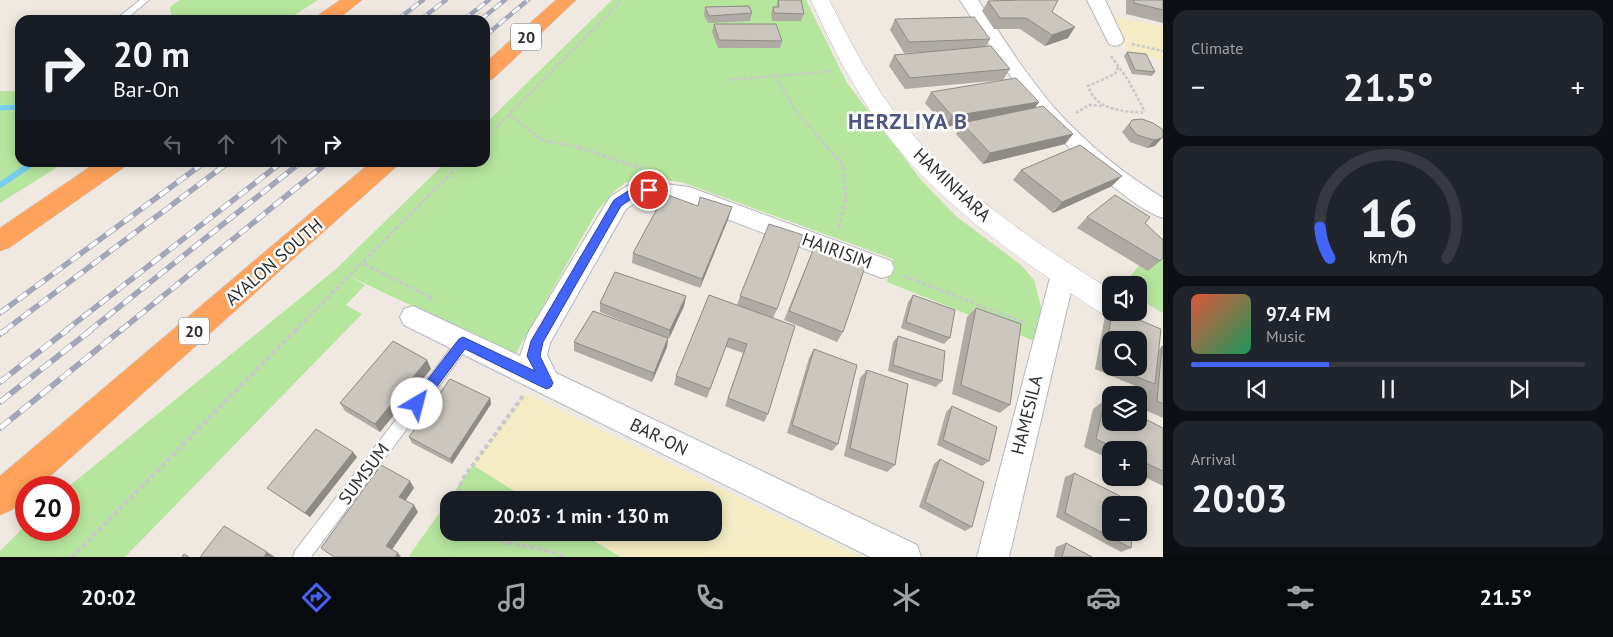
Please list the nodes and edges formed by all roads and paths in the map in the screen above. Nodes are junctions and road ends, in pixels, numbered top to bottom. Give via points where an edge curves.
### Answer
1 (145, 0) edge
2 (353, 0) edge
3 (567, 0) edge
4 (622, 0) edge
5 (820, 0) edge
6 (968, 0) edge
7 (1096, 0) edge
8 (126, 15) edge
9 (331, 15) edge
10 (1112, 47) junction
11 (1163, 51) edge
12 (1118, 67) junction
13 (490, 69) edge
14 (856, 69) junction
15 (776, 76) junction
16 (729, 80) dead end
17 (1103, 106) junction
18 (1076, 113) dead end
19 (509, 114) junction
20 (490, 133) edge
21 (108, 167) edge
22 (381, 167) edge
23 (457, 167) edge
24 (635, 192) junction
25 (1163, 209) edge
26 (0, 241) edge
27 (833, 250) junction
28 (364, 264) junction
29 (882, 268) joint
30 (1063, 274) junction
31 (1102, 299) edge
32 (413, 316) joint
33 (1048, 331) junction
34 (463, 342) junction
35 (541, 380) junction
36 (459, 491) edge
37 (0, 498) edge
38 (500, 541) edge
39 (72, 557) edge
40 (301, 557) edge
41 (566, 557) edge
42 (904, 557) edge
43 (993, 557) edge

1 - 8 lane
2 - 9 highway
3 - 13 highway, 20
4 - 19 path
5 - 14 street, HAMINHARA
6 - 25 street via 1038,101 1060,127 1094,159
7 - 10 street
10 - 11 path
10 - 12 path
12 - 17 path via 1115,74 1088,86
12 - 17 path via 1145,113
14 - 15 path
14 - 30 street, HAMINHARA via 908,145 934,172 979,214
15 - 16 path
15 - 27 path via 796,112 843,165 846,198
17 - 18 path via 1089,105
19 - 20 path
19 - 24 path via 542,140 572,145 641,168
21 - 26 highway
22 - 37 highway, AYALON SOUTH / 20
23 - 28 path
24 - 27 street, HAIRISIM via 680,193
24 - 35 street via 618,203 537,341 534,356
27 - 29 street, HAIRISIM
28 - 32 path via 433,298
28 - 39 path
29 - 33 path
30 - 31 street, HAMINHARA
30 - 33 street, HAMESILA
32 - 34 street, BAR-ON
33 - 43 street, HAMESILA
34 - 35 street, BAR-ON
34 - 40 lane, SUMSUM
35 - 36 path via 462,480
35 - 42 street, BAR-ON
38 - 41 path via 546,549

